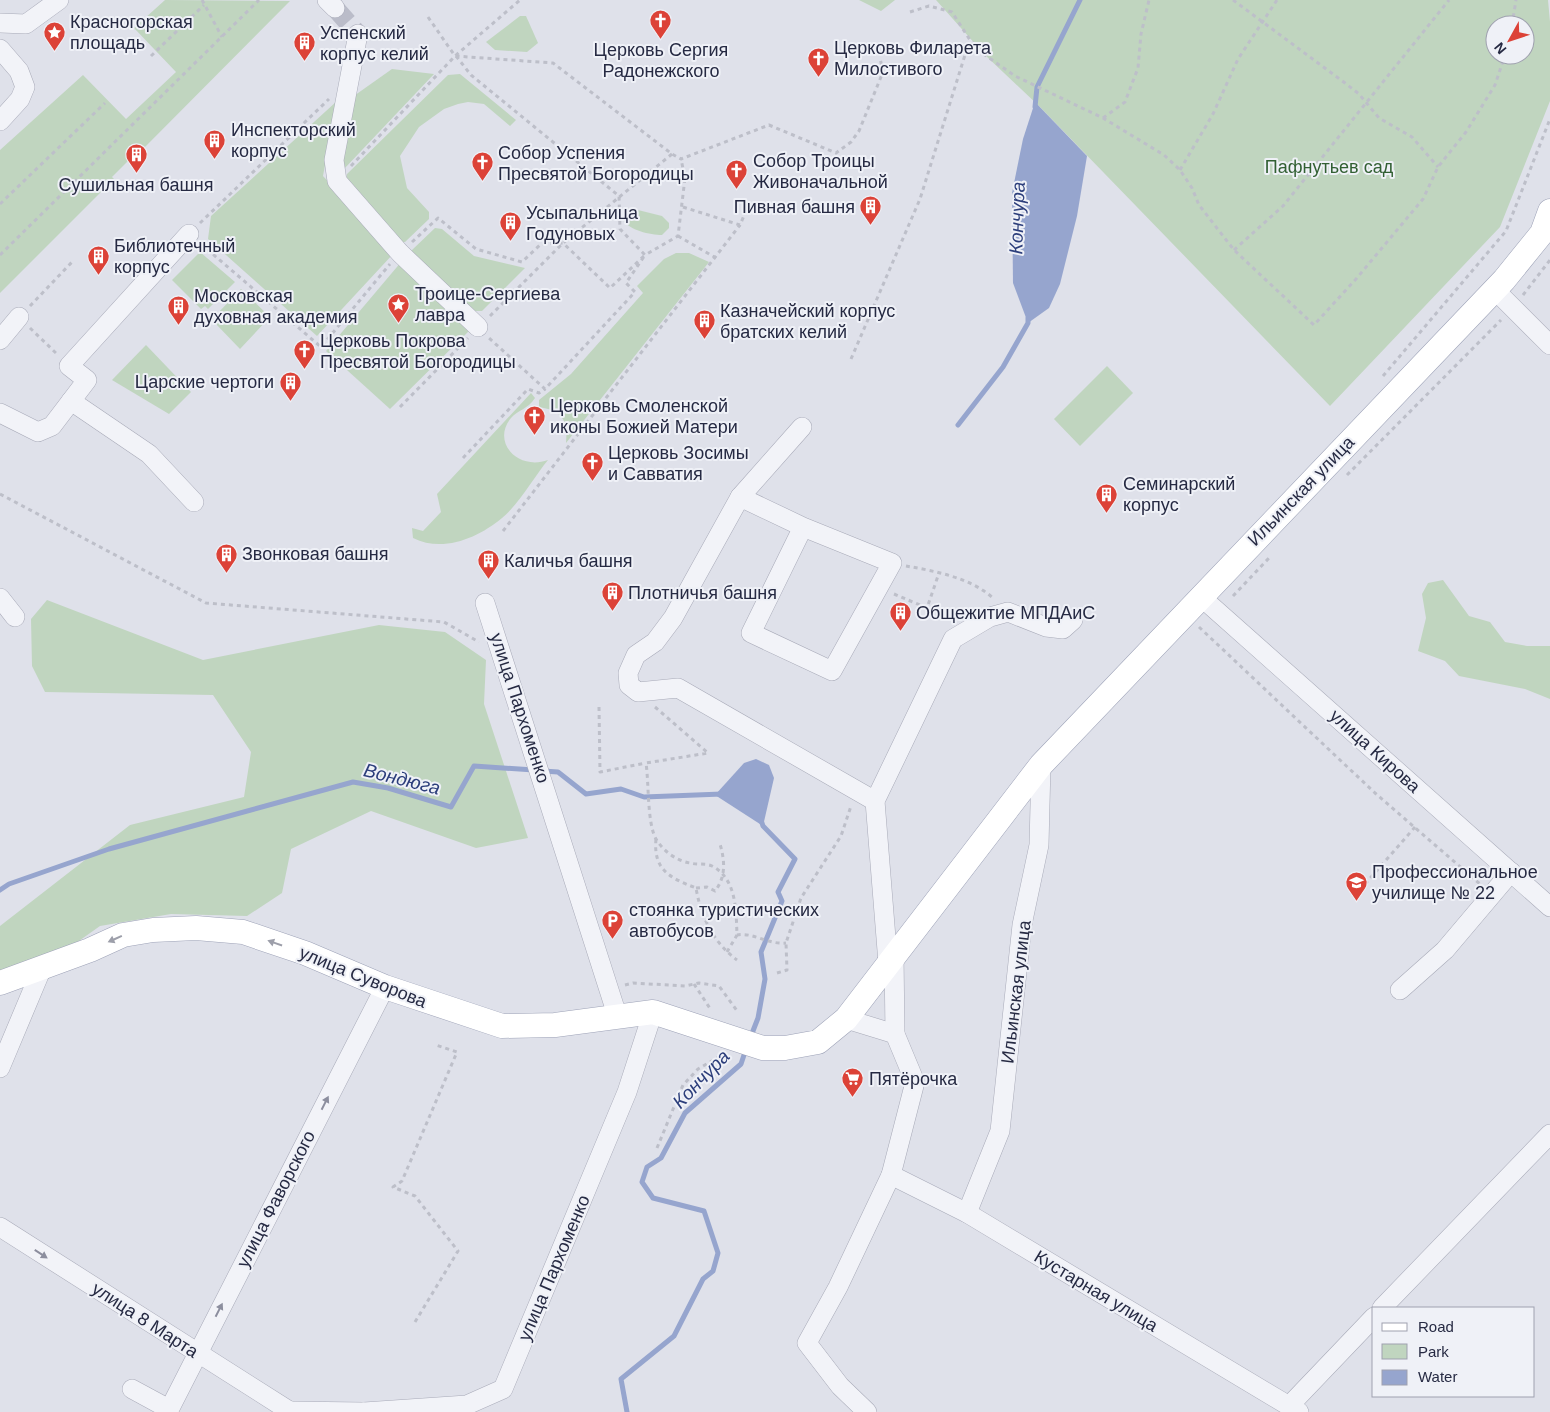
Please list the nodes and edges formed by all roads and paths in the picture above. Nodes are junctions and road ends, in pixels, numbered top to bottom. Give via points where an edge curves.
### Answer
1 (59, 0) edge
2 (202, 0) edge
3 (259, 0) edge
4 (520, 0) edge
5 (1150, 0) edge
6 (1233, 0) edge
7 (1277, 0) edge
8 (1448, 0) edge
9 (1516, 0) edge
10 (204, 5) junction
11 (910, 12) dead end
12 (1514, 15) edge
13 (428, 17) dead end
14 (1262, 22) junction
15 (0, 23) edge
16 (358, 34) dead end
17 (222, 37) junction
18 (0, 49) edge
19 (965, 55) dead end
20 (152, 56) dead end
21 (455, 56) junction
22 (880, 58) dead end
23 (1502, 65) edge
24 (105, 104) dead end
25 (1367, 104) junction
26 (1103, 118) junction
27 (1550, 119) edge
28 (0, 121) edge
29 (672, 154) junction
30 (681, 159) junction
31 (1438, 167) junction
32 (1180, 170) junction
33 (337, 182) junction
34 (619, 196) junction
35 (0, 204) edge
36 (683, 207) junction
37 (746, 211) dead end
38 (1550, 211) edge
39 (740, 225) junction
40 (189, 234) dead end
41 (678, 236) junction
42 (1546, 236) edge
43 (1234, 250) junction
44 (0, 255) edge
45 (716, 258) junction
46 (1550, 260) edge
47 (72, 262) dead end
48 (1495, 290) junction
49 (1513, 308) junction
50 (19, 317) junction
51 (478, 327) junction
52 (0, 340) edge
53 (1550, 346) edge
54 (851, 359) dead end
55 (69, 366) junction
56 (1376, 383) dead end
57 (545, 389) dead end
58 (71, 401) junction
59 (400, 407) dead end
60 (0, 414) edge
61 (802, 427) dead end
62 (463, 458) dead end
63 (1345, 478) dead end
64 (0, 494) edge
65 (740, 497) junction
66 (194, 502) dead end
67 (803, 527) junction
68 (503, 531) dead end
69 (1272, 554) dead end
70 (892, 563) junction
71 (939, 573) junction
72 (878, 588) junction
73 (1200, 596) junction
74 (1234, 596) dead end
75 (0, 598) edge
76 (485, 603) dead end
77 (1008, 612) junction
78 (14, 617) dead end
79 (1073, 620) dead end
80 (1194, 623) dead end
81 (503, 655) junction
82 (638, 692) junction
83 (598, 707) dead end
84 (646, 763) junction
85 (1042, 764) junction
86 (853, 788) junction
87 (875, 801) junction
88 (1415, 828) junction
89 (656, 839) junction
90 (720, 844) dead end
91 (1511, 872) junction
92 (723, 874) junction
93 (1365, 884) dead end
94 (696, 888) junction
95 (1492, 894) junction
96 (1550, 908) edge
97 (737, 935) junction
98 (786, 943) junction
99 (727, 952) junction
100 (891, 959) junction
101 (738, 960) dead end
102 (42, 968) junction
103 (776, 973) dead end
104 (0, 983) edge
105 (694, 984) junction
106 (385, 987) junction
107 (610, 990) junction
108 (1400, 990) dead end
109 (653, 1012) junction
110 (738, 1012) dead end
111 (720, 1014) dead end
112 (618, 1018) junction
113 (846, 1019) junction
114 (895, 1034) junction
115 (436, 1045) dead end
116 (726, 1045) junction
117 (0, 1068) edge
118 (1550, 1134) edge
119 (657, 1148) dead end
120 (891, 1175) junction
121 (967, 1213) junction
122 (0, 1227) edge
123 (1383, 1307) edge
124 (1372, 1319) edge
125 (416, 1322) dead end
126 (196, 1354) junction
127 (132, 1389) dead end
128 (1294, 1409) edge
129 (168, 1410) edge
130 (290, 1411) edge
131 (363, 1412) edge
132 (867, 1412) edge

1 - 15 street via 26,24
2 - 10 path
3 - 17 path
4 - 21 path
5 - 26 path via 1141,34 1138,68 1125,102
6 - 14 path
7 - 14 path
8 - 25 path
9 - 12 path
10 - 17 path
10 - 20 path
11 - 26 path via 930,6 952,12 970,40 985,55 1015,76
13 - 21 path
14 - 25 path via 1346,83
14 - 32 path via 1238,58 1213,114
16 - 33 street via 334,160
17 - 44 path
18 - 28 street via 20,71 26,87 20,99
19 - 54 path via 920,198
21 - 29 path via 553,63
21 - 33 path
21 - 34 path via 471,75
22 - 30 path via 883,72 858,131 836,153 769,125
23 - 31 path via 1495,85 1466,132
24 - 35 path
25 - 31 path via 1379,118 1412,137
25 - 43 path via 1283,206
26 - 32 path via 1164,155
27 - 56 path via 1506,231
29 - 30 path
29 - 34 path
30 - 36 path via 685,178
31 - 43 path via 1423,199 1314,325
32 - 43 path via 1192,188 1198,206
33 - 51 street via 400,253
34 - 41 path via 620,229 644,255
34 - 51 path via 563,243
36 - 39 path
36 - 41 path
37 - 39 path
38 - 42 main road, Ильинская улица
39 - 45 path
40 - 55 street
41 - 45 path
42 - 48 main road, Ильинская улица
45 - 68 path
46 - 49 path
47 - 50 path
48 - 49 street
48 - 73 main road, Ильинская улица
49 - 53 street
49 - 63 path
50 - 52 street
50 - 55 path
51 - 59 path
55 - 58 street via 87,380
57 - 62 path via 539,392 528,389
58 - 60 street via 52,426 38,432
58 - 66 street via 149,454
61 - 65 street
64 - 81 path via 206,603 444,622
65 - 67 street
65 - 82 street via 673,618 655,642 636,655 628,673 629,685
67 - 70 street
67 - 72 street via 751,633 832,671
69 - 74 path
70 - 71 path
70 - 72 street
71 - 72 path via 927,608
71 - 77 path via 987,593
73 - 85 main road, Ильинская улица
73 - 91 street, улица Кирова
75 - 78 street
76 - 81 street, улица Пархоменко
77 - 79 street via 1046,627 1062,629
77 - 87 street via 990,618 953,639
80 - 88 path
81 - 107 street, улица Пархоменко
82 - 84 path via 708,753
82 - 86 street via 678,688
83 - 84 path via 600,772
84 - 89 path
85 - 100 main road, Ильинская улица
85 - 121 street, Ильинская улица via 1039,845 1022,925 1000,1131
86 - 87 street
86 - 98 path via 851,808 840,836 801,898
87 - 100 street
88 - 93 path
88 - 95 path
89 - 92 path via 676,859 711,865
89 - 94 path via 655,852 662,869 677,881
90 - 92 path via 724,858
91 - 95 street
91 - 96 street, улица Кирова
92 - 94 path via 715,891 707,887
92 - 97 path via 736,906
94 - 99 path via 699,907 711,932
95 - 108 street via 1445,950
97 - 98 path via 747,933 772,942
97 - 99 path
98 - 103 path via 787,970
99 - 101 path
100 - 113 main road, Ильинская улица
100 - 114 street
102 - 104 main road, улица Суворова
106 -> 102 main road, улица Суворова via 305,953 252,935 205,928 123,935
102 - 117 street
105 - 107 path via 633,983
105 - 110 path via 719,986
105 - 111 path via 711,1011
106 - 112 main road, улица Суворова via 502,1026 555,1025
126 -> 106 street, улица Фаворского
107 - 112 street, улица Пархоменко
109 - 112 main road, улица Суворова
109 - 116 main road, улица Суворова
109 - 131 street, улица Пархоменко via 627,1092 503,1389 467,1405
113 - 114 street
113 - 116 main road, Ильинская улица via 818,1042 802,1047
114 - 120 street via 915,1082
115 - 125 path via 457,1052 402,1181 393,1187 414,1196 458,1251
116 - 119 path via 683,1085
118 - 123 street
120 - 121 street, Кустарная улица
120 - 132 street via 807,1344 840,1386
121 - 128 street, Кустарная улица
122 -> 126 street, улица 8 Марта
124 - 128 street
126 - 129 street, улица Фаворского
126 - 130 street, улица 8 Марта
127 - 129 street
130 - 131 street, улица Пархоменко

